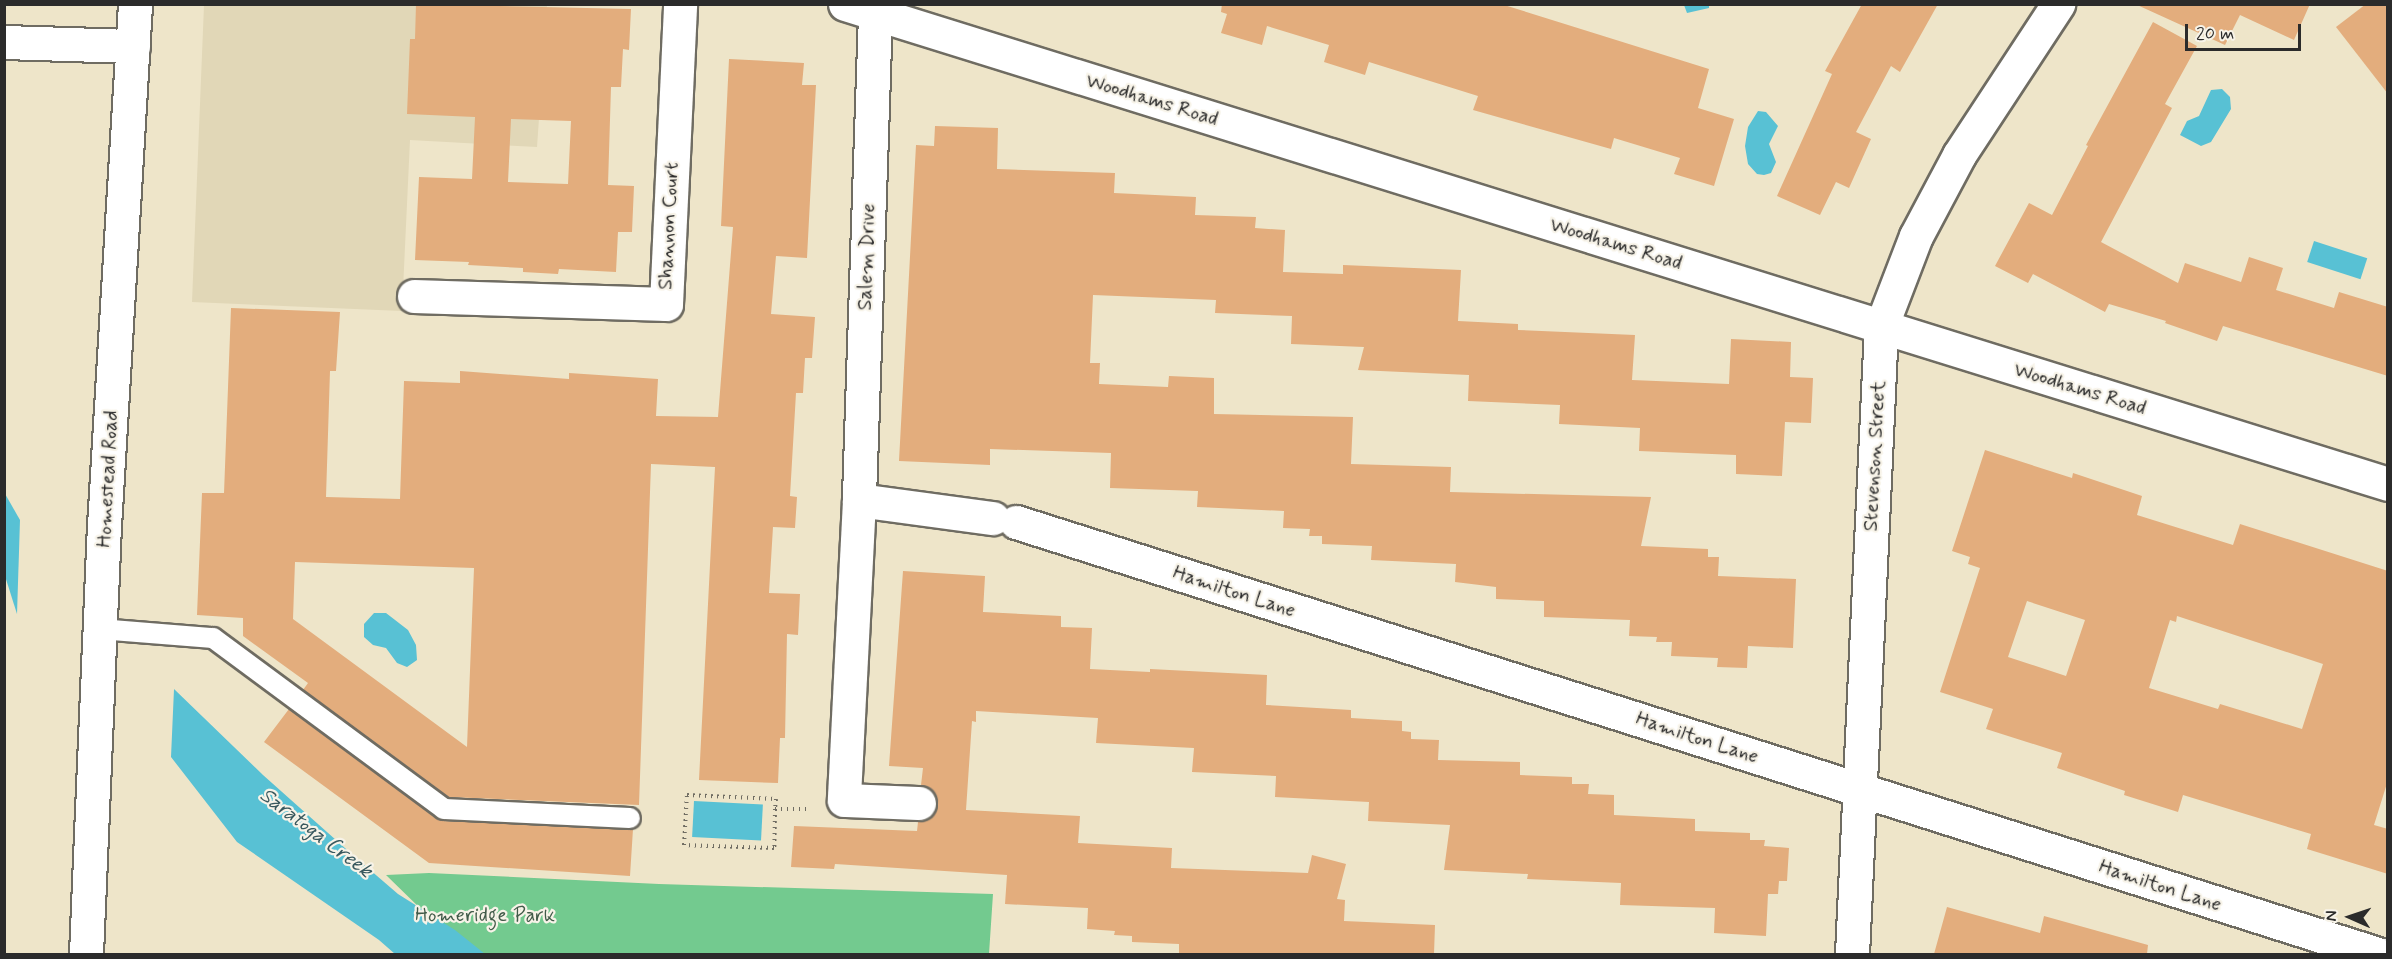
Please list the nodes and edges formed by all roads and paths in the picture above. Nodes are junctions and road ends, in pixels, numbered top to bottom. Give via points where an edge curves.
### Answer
1 (135, 4) edge
2 (680, 4) edge
3 (845, 4) edge
4 (2058, 4) edge
5 (875, 14) junction
6 (4, 42) edge
7 (133, 46) junction
8 (414, 296) dead end
9 (1881, 327) junction
10 (2388, 484) edge
11 (860, 500) junction
12 (100, 629) junction
13 (846, 773) junction
14 (1858, 791) junction
15 (919, 803) dead end
16 (775, 809) junction
17 (630, 818) dead end
18 (87, 954) edge
19 (1852, 954) edge
20 (2378, 954) edge

1 - 7 street, Homestead Road
2 - 8 street, Shannon Court via 666,304
3 - 5 street, Woodhams Road
4 - 9 street, Stevenson Street via 1959,155 1916,236
5 - 9 street, Woodhams Road
5 - 11 street, Salem Drive
6 - 7 street
7 - 12 street, Homestead Road
9 - 10 street, Woodhams Road
9 - 14 street, Stevenson Street
11 - 13 street, Salem Drive
11 - 14 street, Hamilton Lane via 1005,520
12 - 17 lane via 213,638 444,809
12 - 18 street, Homestead Road
13 - 15 street, Salem Drive via 844,800
13 - 16 path via 807,811
14 - 19 street, Stevenson Street
14 - 20 street, Hamilton Lane
16 - 16 path via 776,799 687,795 684,845 774,848

